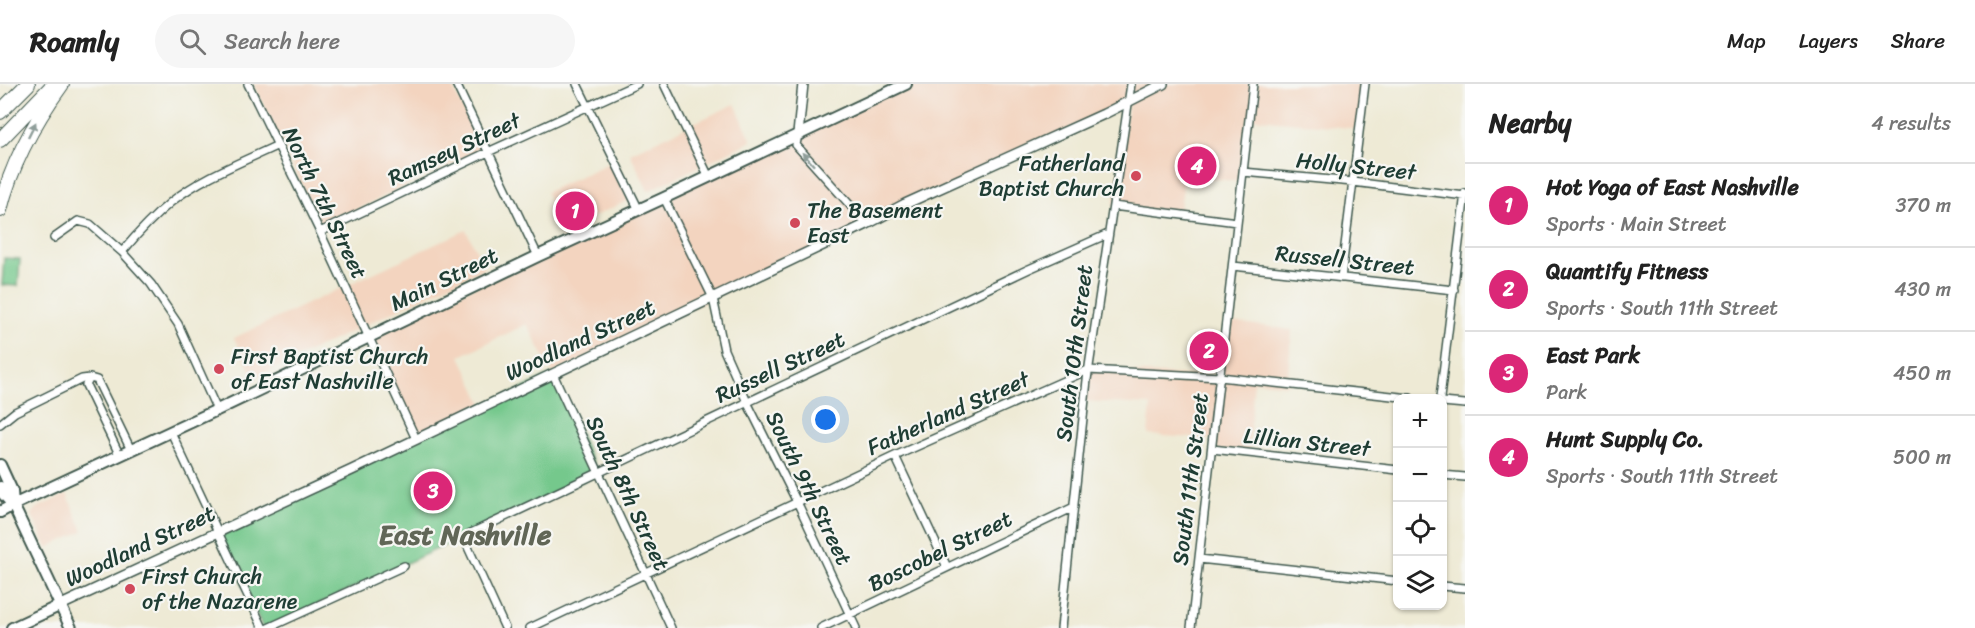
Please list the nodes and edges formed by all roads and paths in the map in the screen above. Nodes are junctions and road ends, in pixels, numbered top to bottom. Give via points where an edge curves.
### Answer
1 (28, 84) edge
2 (54, 84) edge
3 (62, 84) edge
4 (248, 84) edge
5 (456, 84) edge
6 (578, 84) edge
7 (637, 84) edge
8 (664, 84) edge
9 (803, 84) edge
10 (906, 84) edge
11 (1131, 84) edge
12 (1163, 84) edge
13 (1253, 84) edge
14 (1365, 84) edge
15 (1129, 100) junction
16 (588, 107) junction
17 (0, 112) edge
18 (798, 134) junction
19 (0, 140) edge
20 (278, 145) junction
21 (488, 152) junction
22 (1242, 172) junction
23 (709, 177) junction
24 (1353, 182) junction
25 (1465, 195) edge
26 (664, 198) junction
27 (1113, 206) junction
28 (0, 210) edge
29 (639, 210) junction
30 (1237, 222) junction
31 (867, 224) junction
32 (320, 232) junction
33 (1108, 234) junction
34 (54, 238) dead end
35 (122, 252) junction
36 (538, 256) junction
37 (1233, 266) junction
38 (1341, 278) junction
39 (1454, 290) junction
40 (713, 298) junction
41 (368, 337) junction
42 (1088, 370) junction
43 (553, 374) junction
44 (1220, 377) junction
45 (90, 378) junction
46 (1442, 394) edge
47 (1393, 397) edge
48 (108, 401) junction
49 (1447, 401) edge
50 (747, 402) junction
51 (1465, 404) edge
52 (96, 407) junction
53 (217, 411) junction
54 (0, 423) edge
55 (171, 432) junction
56 (416, 439) junction
57 (1212, 449) junction
58 (131, 450) junction
59 (120, 456) junction
60 (895, 456) junction
61 (0, 465) edge
62 (1393, 469) edge
63 (598, 474) junction
64 (1447, 475) edge
65 (1465, 477) edge
66 (0, 487) edge
67 (796, 502) junction
68 (13, 505) junction
69 (1074, 507) junction
70 (0, 512) edge
71 (218, 531) junction
72 (1199, 559) junction
73 (404, 566) dead end
74 (947, 567) junction
75 (646, 574) junction
76 (1393, 580) edge
77 (1447, 586) edge
78 (1465, 588) edge
79 (61, 605) junction
80 (850, 615) junction
81 (12, 628) edge
82 (71, 628) edge
83 (265, 628) edge
84 (505, 628) edge
85 (530, 628) edge
86 (670, 628) edge
87 (822, 628) edge
88 (856, 628) edge
89 (1061, 628) edge
90 (1191, 628) edge

1 - 17 highway
2 - 19 highway
28 -> 3 highway via 35,124
4 - 20 street, North 7th Street
5 - 21 street
6 - 16 street
7 - 16 street, Ramsey Street
8 - 23 street
9 - 18 street
10 - 18 main road, Main Street
11 - 15 street, South 10th Street
12 - 15 street, Woodland Street
13 - 22 street, South 11th Street
14 - 24 street
15 - 27 street, South 10th Street
15 - 31 street, Woodland Street
16 - 21 street, Ramsey Street
16 - 29 street
18 - 23 main road, Main Street
31 -> 18 street via 796,145
20 - 32 street, North 7th Street
20 - 35 street via 171,201
21 - 32 street, Ramsey Street
21 - 36 street
22 - 24 street, Holly Street
22 - 30 street, South 11th Street
23 - 26 main road, Main Street
24 - 25 street, Holly Street
24 - 38 street
25 - 39 street
26 - 29 main road, Main Street
26 - 40 street, South 9th Street
27 - 30 street
27 - 33 street, South 10th Street
29 - 36 main road, Main Street
30 - 37 street, South 11th Street
31 - 40 street, Woodland Street
32 - 41 street, North 7th Street
33 - 42 street, South 10th Street
33 - 50 street, Russell Street
34 - 35 street via 78,221 90,224
35 - 53 street via 151,284 178,324
36 - 41 main road, Main Street
37 - 38 street, Russell Street
37 - 44 street, South 11th Street
38 - 39 street, Russell Street
39 - 46 street
40 - 43 street, Woodland Street
40 - 50 street, South 9th Street via 724,350
41 - 53 main road, Main Street
41 - 56 street, North 7th Street
42 - 44 street, Fatherland Street
42 - 60 street, Fatherland Street
42 - 69 street, South 10th Street
43 - 56 street, Woodland Street
43 - 63 street, South 8th Street
44 - 47 street, Fatherland Street
44 - 57 street, South 11th Street
45 - 48 street via 98,380
45 - 52 street via 86,385
45 - 54 street via 15,412
48 - 52 street
48 - 58 street
49 - 51 street
50 - 63 street, Russell Street
50 - 67 street, South 9th Street
52 - 59 street
53 - 55 main road, Main Street
55 - 58 main road, Main Street
55 - 71 street
56 - 71 street, Woodland Street
57 - 62 street, Lillian Street
57 - 72 street, South 11th Street
58 - 59 main road, Main Street
59 - 68 main road, Main Street
60 - 67 street, Fatherland Street
60 - 74 street
61 - 68 main road via 12,491
63 - 75 street, South 8th Street
63 - 84 street, Russell Street via 469,534 467,545
64 - 65 street
66 - 68 main road
67 - 75 street, Fatherland Street
67 - 80 street, South 9th Street
68 - 70 main road, Main Street
68 - 79 main road
69 - 74 street, Boscobel Street
69 - 89 street, South 10th Street
71 - 79 street, Woodland Street
71 - 83 street
72 - 76 street
72 - 90 street, South 11th Street
73 - 83 street
74 - 80 street, Boscobel Street
75 - 85 street, Fatherland Street
75 - 86 street, South 8th Street
77 - 78 street
79 - 81 main road, Woodland Street
79 - 82 main road
80 - 87 street, Boscobel Street
80 - 88 street, South 9th Street

